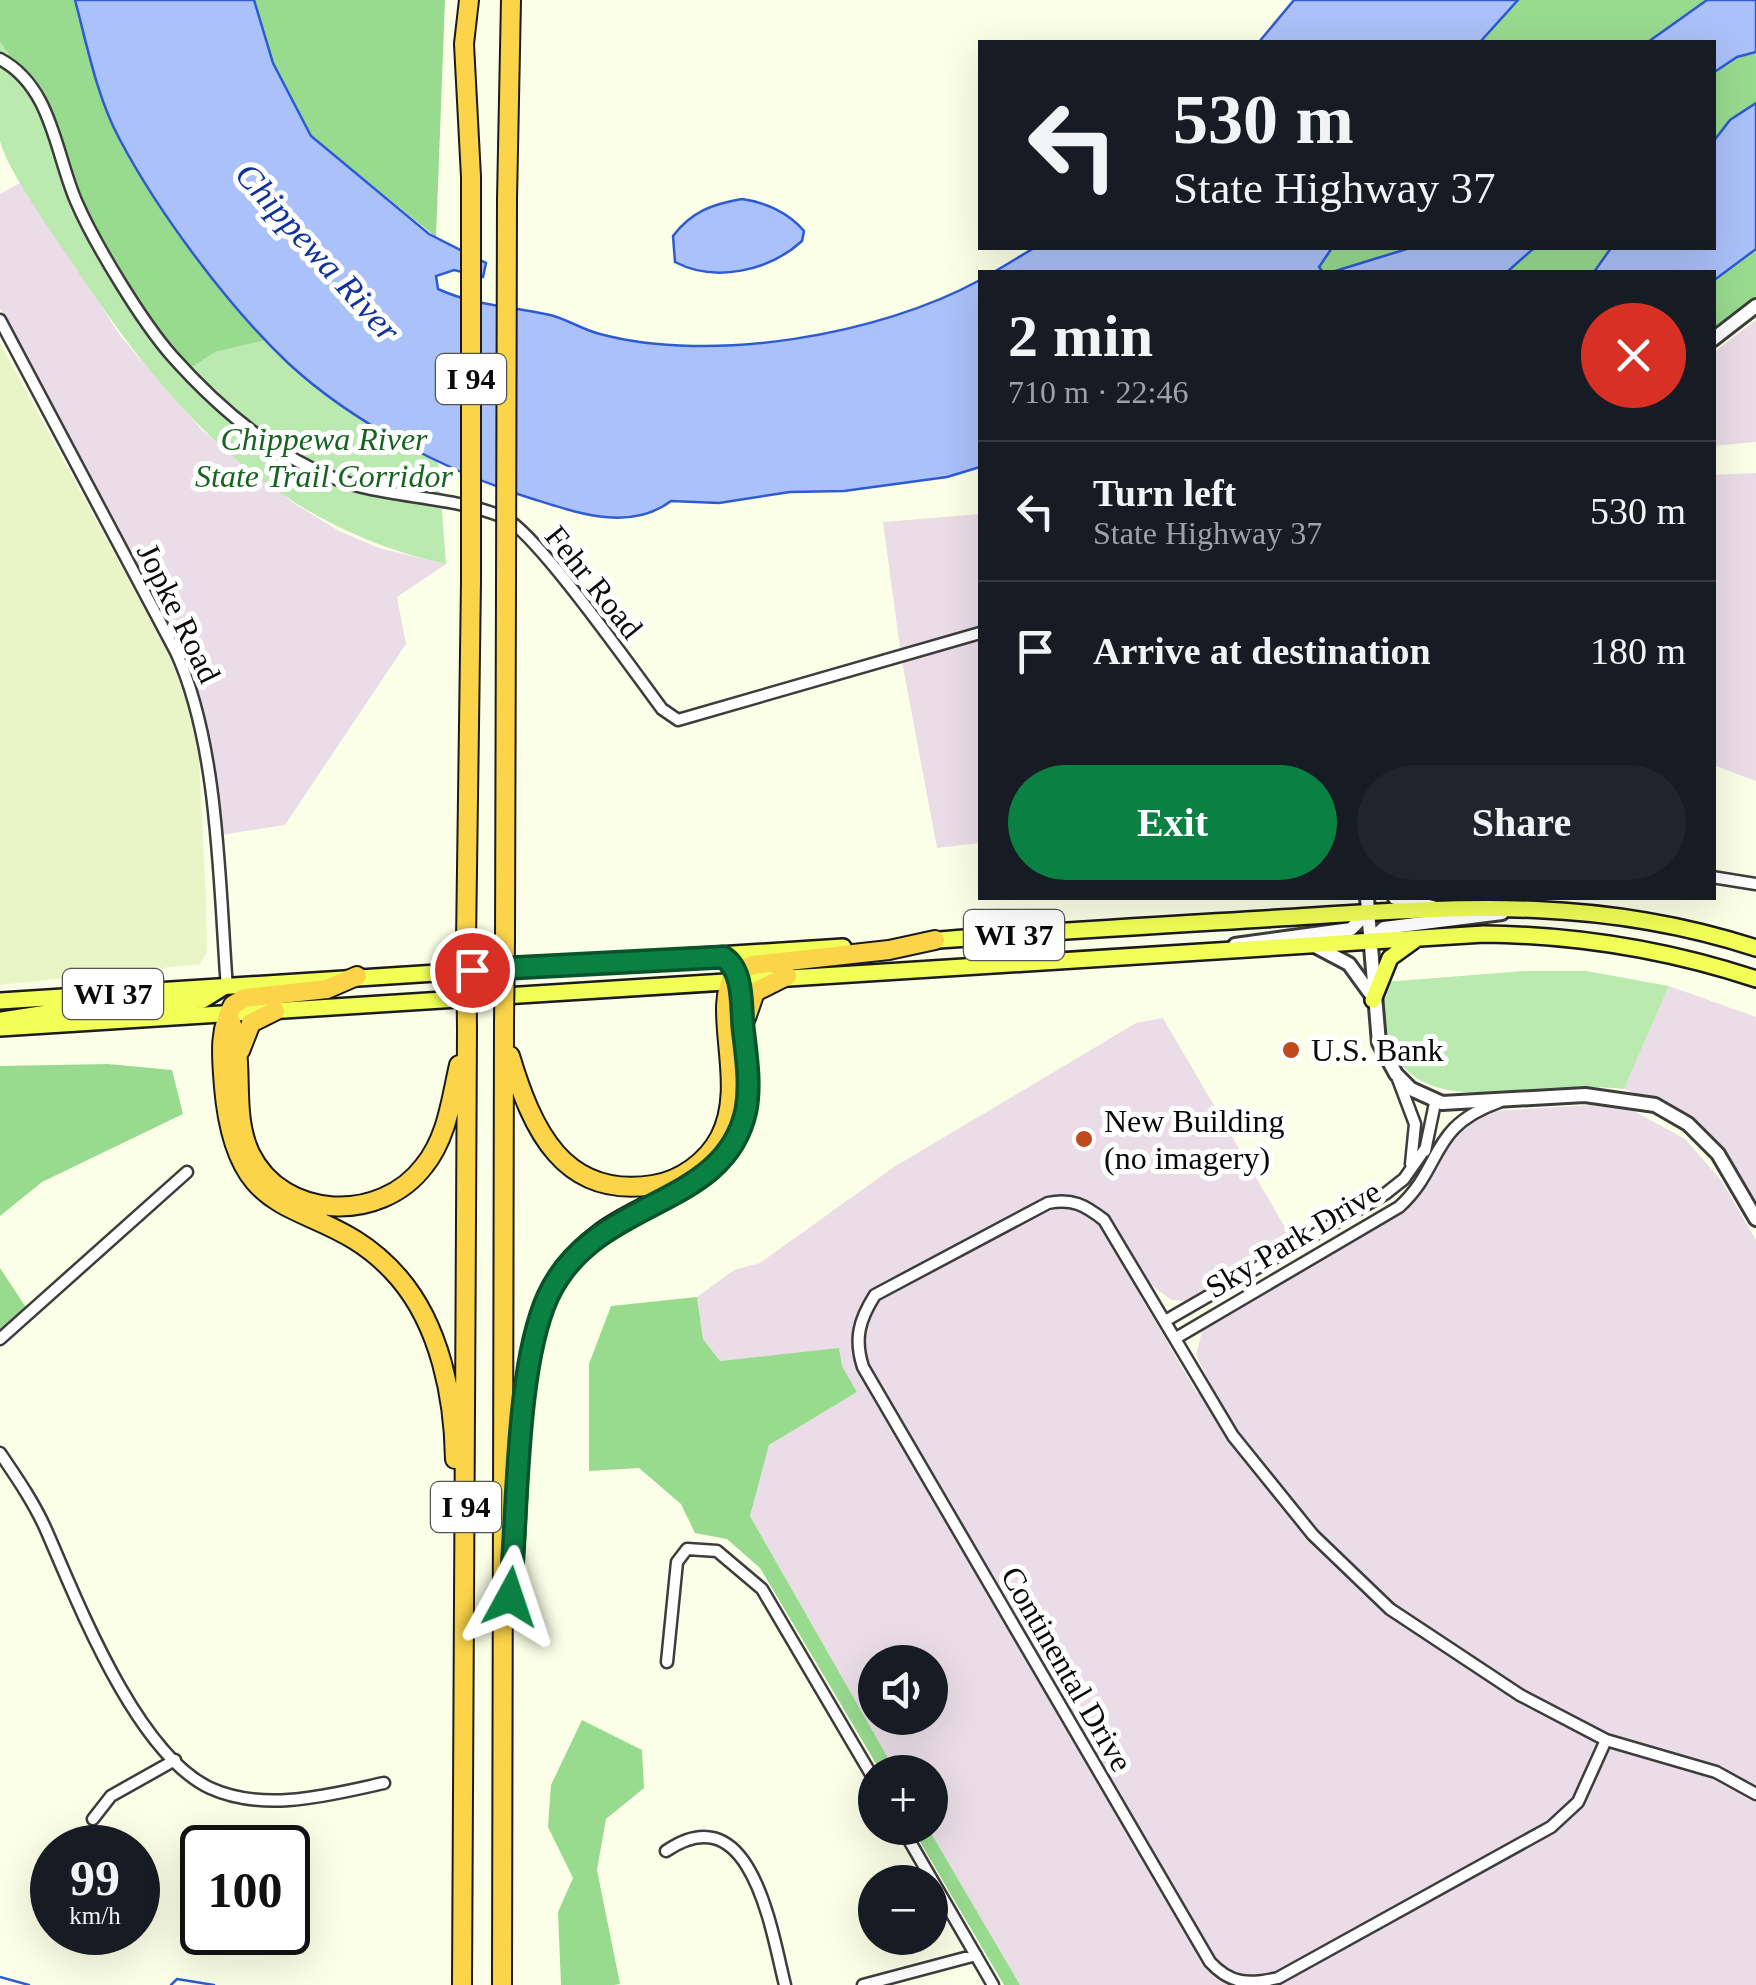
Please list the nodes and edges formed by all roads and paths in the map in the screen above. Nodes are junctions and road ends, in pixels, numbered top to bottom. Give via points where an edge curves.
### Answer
1 (469, 0) edge
2 (511, 0) edge
3 (0, 59) edge
4 (1756, 306) edge
5 (0, 320) edge
6 (1716, 337) edge
7 (978, 634) edge
8 (1716, 878) edge
9 (1756, 884) edge
10 (1337, 900) edge
11 (1403, 900) edge
12 (1368, 905) edge
13 (1519, 907) junction
14 (1435, 908) junction
15 (1312, 916) junction
16 (1422, 937) junction
17 (935, 940) junction
18 (1372, 940) junction
19 (1313, 945) junction
20 (1756, 948) edge
21 (1201, 952) junction
22 (715, 956) junction
23 (357, 976) junction
24 (787, 976) junction
25 (734, 977) junction
26 (1756, 979) edge
27 (227, 985) junction
28 (1373, 1000) junction
29 (0, 1001) edge
30 (275, 1011) junction
31 (228, 1014) junction
32 (0, 1020) edge
33 (0, 1028) edge
34 (504, 1030) junction
35 (466, 1032) junction
36 (746, 1054) junction
37 (1396, 1074) junction
38 (238, 1087) junction
39 (1504, 1100) junction
40 (1435, 1103) junction
41 (1425, 1149) junction
42 (1410, 1171) junction
43 (187, 1172) dead end
44 (1424, 1172) junction
45 (1756, 1219) edge
46 (1166, 1321) junction
47 (0, 1338) edge
48 (1176, 1338) junction
49 (0, 1452) edge
50 (504, 1629) junction
51 (465, 1653) junction
52 (667, 1662) dead end
53 (1606, 1740) junction
54 (860, 1755) edge
55 (175, 1760) junction
56 (384, 1783) dead end
57 (1756, 1794) edge
58 (93, 1818) dead end
59 (912, 1845) edge
60 (666, 1851) dead end
61 (976, 1955) junction
62 (462, 1985) edge
63 (502, 1985) edge
64 (785, 1985) edge
65 (863, 1985) edge
66 (993, 1985) edge

1 - 35 highway, I 94, bridge
2 - 34 highway, I 94, bridge
3 - 7 street, Fehr Road via 14,66 46,107 77,204 122,280 169,352 226,412 295,458 359,486 506,517 544,554 678,720
4 - 6 street
5 - 27 street, Jopke Road via 195,699 207,759
8 - 9 street
10 - 15 main road
11 - 14 street
12 - 14 main road, WI 37
12 - 15 main road, WI 37
12 - 18 street
12 - 21 street via 1351,929
13 - 14 main road, WI 37
13 - 18 street via 1384,928
13 - 20 main road, WI 37 via 1643,920
15 - 17 main road, WI 37
16 - 18 main road, WI 37
16 - 26 main road, WI 37 via 1584,940 1688,958
16 - 28 main road via 1390,958
17 - 22 main road, WI 37
17 - 25 highway via 753,965
18 - 19 main road, WI 37
18 - 28 street
19 - 21 main road, WI 37
19 - 28 street via 1349,964
21 - 24 main road, WI 37
22 - 23 main road, WI 37
22 - 25 highway via 728,959
23 - 27 main road, WI 37
23 - 31 highway via 327,989 242,998
24 - 25 main road, WI 37
24 - 36 highway via 750,1001
25 - 30 main road, WI 37
25 - 34 highway via 730,1112 718,1142 699,1164 662,1184 614,1186 568,1166 532,1117
25 - 36 highway
27 - 29 main road, WI 37
27 - 31 street, Jopke Road
27 - 32 main road via 198,1001
28 - 37 street via 1378,1042
30 - 31 main road, WI 37
30 - 38 highway via 243,1035
31 - 33 main road, WI 37
31 - 38 highway
31 - 51 highway via 222,1044 226,1110 242,1170 266,1194 376,1257 399,1278 429,1328 452,1413 458,1635
34 - 50 highway, I 94
35 - 38 highway via 446,1121 429,1160 401,1189 366,1206 317,1204 276,1184 246,1144
35 - 51 highway, I 94
36 - 50 highway via 745,1113 718,1162 692,1185 594,1236 565,1266 546,1300 529,1371
37 - 40 street
37 - 42 street, Sky Park Drive via 1415,1124
39 - 40 street
39 - 44 street, Sky Park Drive via 1454,1127
39 - 45 street via 1586,1095 1655,1105 1688,1124 1718,1154
40 - 41 street, Sky Park Drive
41 - 42 street, Sky Park Drive
41 - 44 street, Sky Park Drive
42 - 46 street, Sky Park Drive via 1385,1194
43 - 47 street
44 - 48 street, Sky Park Drive via 1389,1213
46 - 48 street
46 - 53 street, Continental Drive via 1104,1220 1066,1199 875,1295 858,1330 857,1349 1124,1817 1222,1975 1256,1984 1278,1978 1550,1827 1578,1802
48 - 53 street via 1233,1436 1313,1535 1370,1590 1445,1648
49 - 55 street via 46,1530 93,1638
50 - 63 highway, I 94
51 - 62 highway, I 94
52 - 54 street via 677,1562 686,1550 717,1551 762,1589
53 - 57 street via 1730,1777
55 - 56 street via 211,1788 238,1796 292,1800
55 - 58 street via 111,1796
59 - 61 street
60 - 64 street via 708,1839 742,1857 761,1886
61 - 65 street
61 - 66 street

